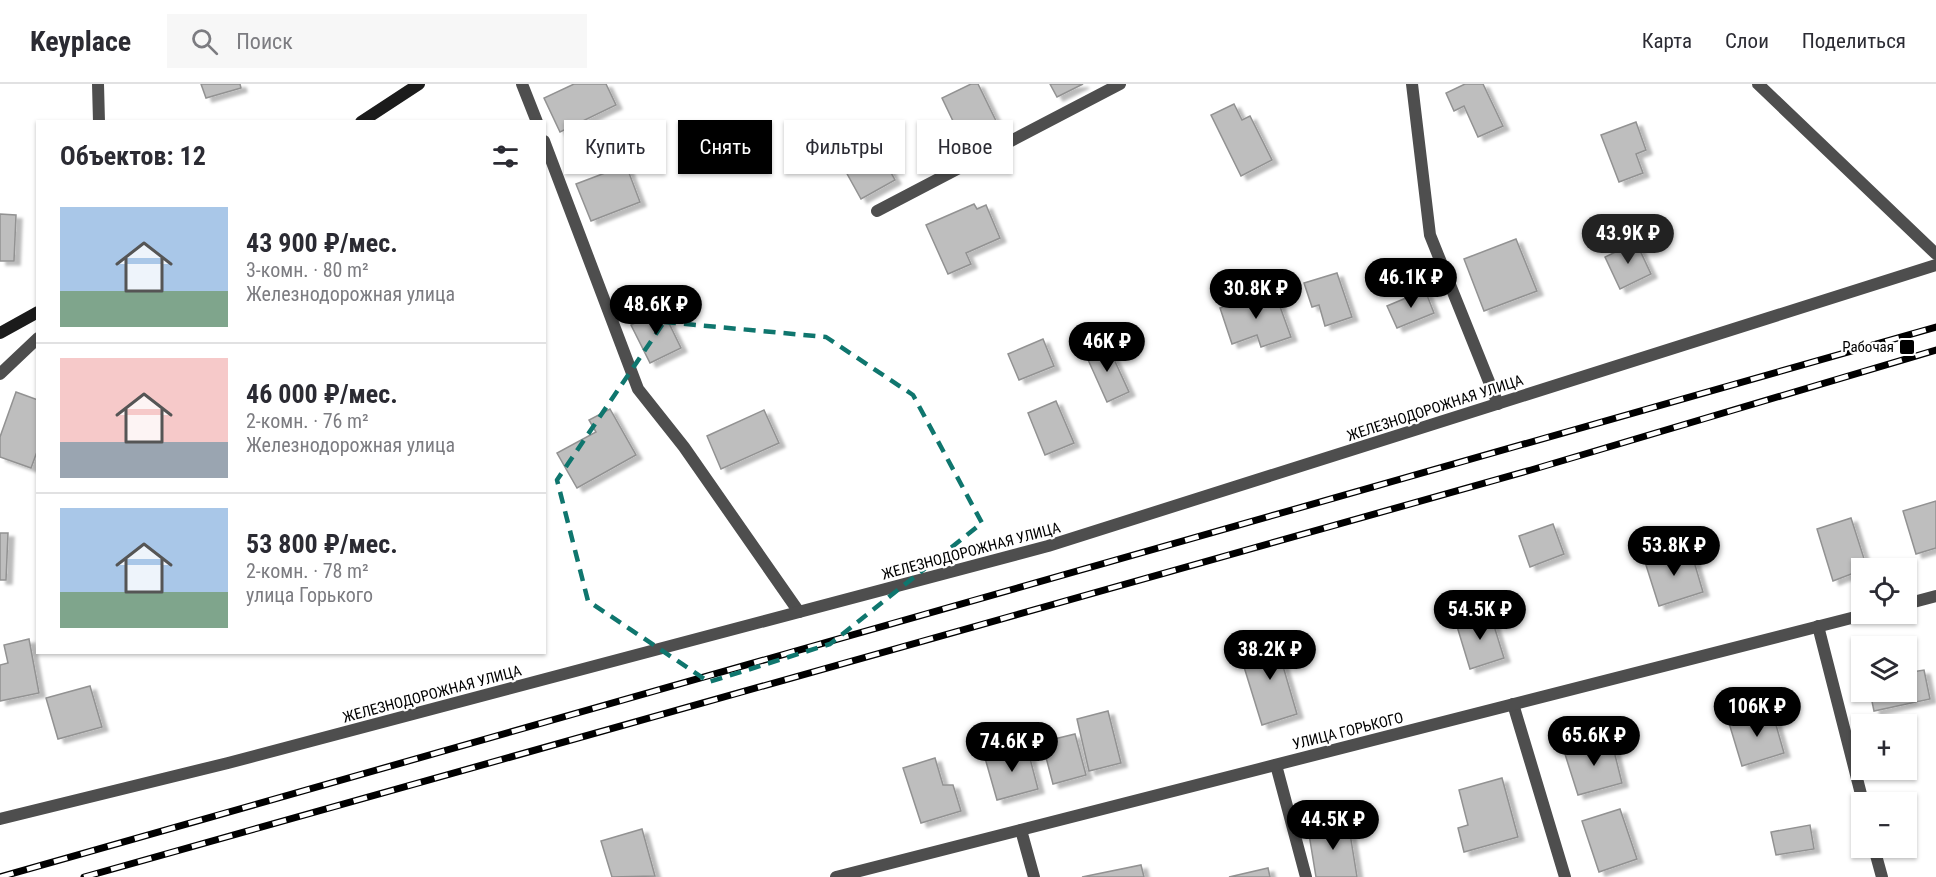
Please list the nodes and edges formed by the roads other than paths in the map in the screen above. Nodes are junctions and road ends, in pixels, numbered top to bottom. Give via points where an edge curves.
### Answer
1 (98, 84) edge
2 (419, 84) edge
3 (522, 84) edge
4 (1120, 84) edge
5 (1412, 84) edge
6 (1758, 84) edge
7 (99, 120) edge
8 (364, 120) edge
9 (536, 120) edge
10 (546, 146) edge
11 (877, 211) dead end
12 (1936, 254) edge
13 (1936, 265) edge
14 (36, 313) edge
15 (0, 333) edge
16 (36, 340) edge
17 (0, 374) edge
18 (1498, 404) junction
19 (1936, 596) edge
20 (1917, 601) edge
21 (799, 612) junction
22 (1851, 618) edge
23 (1818, 626) junction
24 (1513, 704) junction
25 (1276, 765) junction
26 (1860, 792) edge
27 (0, 819) edge
28 (1022, 830) junction
29 (1877, 858) edge
30 (836, 877) edge
31 (1034, 877) edge
32 (1306, 877) edge
33 (1565, 877) edge
34 (1882, 877) edge

1 - 7 street
2 - 8 main road
3 - 9 street
4 - 11 street
5 - 18 street via 1430,235
6 - 12 street
10 - 21 street via 638,389 684,447
13 - 18 street, ЖЕЛЕЗНОДОРОЖНАЯ УЛИЦА
14 - 15 main road
16 - 17 street
18 - 21 street, ЖЕЛЕЗНОДОРОЖНАЯ УЛИЦА via 1048,546
19 - 20 street
21 - 27 street, ЖЕЛЕЗНОДОРОЖНАЯ УЛИЦА via 228,764
22 - 23 street, УЛИЦА ГОРЬКОГО
23 - 24 street, УЛИЦА ГОРЬКОГО
23 - 26 street
24 - 25 street, УЛИЦА ГОРЬКОГО
24 - 33 street
25 - 28 street, УЛИЦА ГОРЬКОГО
25 - 32 street
28 - 30 street, УЛИЦА ГОРЬКОГО
28 - 31 street
29 - 34 street

